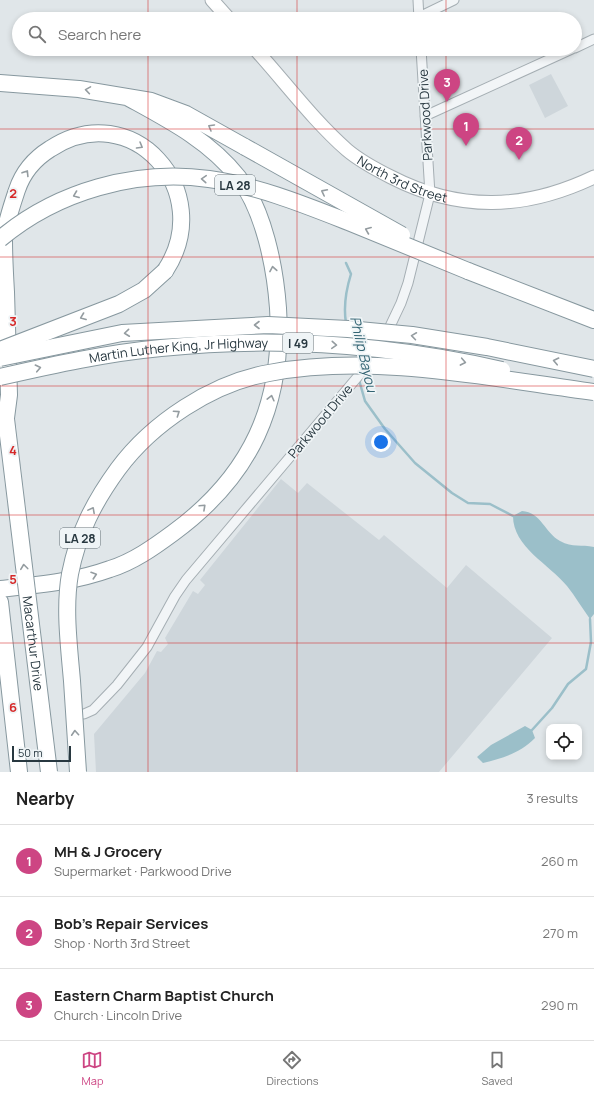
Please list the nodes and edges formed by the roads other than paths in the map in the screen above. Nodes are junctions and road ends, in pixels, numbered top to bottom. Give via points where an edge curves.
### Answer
1 (212, 0) edge
2 (418, 0) edge
3 (454, 0) edge
4 (223, 12) edge
5 (419, 12) edge
6 (431, 12) edge
7 (594, 39) edge
8 (582, 45) edge
9 (261, 56) edge
10 (421, 56) edge
11 (557, 56) edge
12 (0, 83) edge
13 (127, 97) junction
14 (425, 116) junction
15 (594, 176) edge
16 (430, 194) junction
17 (0, 239) edge
18 (468, 271) junction
19 (594, 320) edge
20 (0, 350) edge
21 (0, 358) edge
22 (594, 370) edge
23 (0, 372) edge
24 (0, 377) edge
25 (594, 392) edge
26 (6, 419) junction
27 (0, 589) edge
28 (0, 602) edge
29 (84, 714) dead end
30 (20, 772) edge
31 (49, 772) edge
32 (78, 772) edge

1 - 4 main road
2 - 5 street
3 - 6 street
7 - 8 street
9 - 16 main road, North 3rd Street via 333,137 348,150 382,173
10 - 14 street, Parkwood Drive
11 - 14 street
13 -> 12 highway via 79,89
18 -> 13 highway, bridge via 186,114 151,101
27 -> 13 highway via 88,577 113,569 157,544 204,507 223,487 252,445 267,413 277,364 279,330 269,252 253,205 239,178 206,146 167,118
14 - 16 street, Parkwood Drive
15 - 16 main road, North 3rd Street via 544,197 511,202 479,203
16 - 29 street, Parkwood Drive via 408,283 394,320 380,345 360,374 186,580 147,647 117,685 93,710
18 -> 17 highway, LA 28, bridge via 298,202 209,179 153,177 99,186 31,215
18 - 19 highway
26 -> 20 highway, bridge via 9,395 4,239 17,189 23,177 35,159 66,140 89,134 120,137 148,151 171,177 182,210 177,250 164,271 144,290 124,301
22 -> 21 highway, Martin Luther King, Jr Highway / I 49, bridge via 487,347 412,335 268,325 122,333
23 - 26 highway, Macarthur Drive
24 -> 25 highway, Martin Luther King, Jr Highway / I 49, bridge via 57,364 161,348 300,343 374,348 439,358
32 -> 25 highway, LA 28, bridge via 68,640 70,576 75,552 83,526 110,480 140,443 168,419 204,397 244,379 267,373 313,368 371,366 420,369
31 -> 26 highway, Macarthur Drive, bridge
28 - 30 highway

